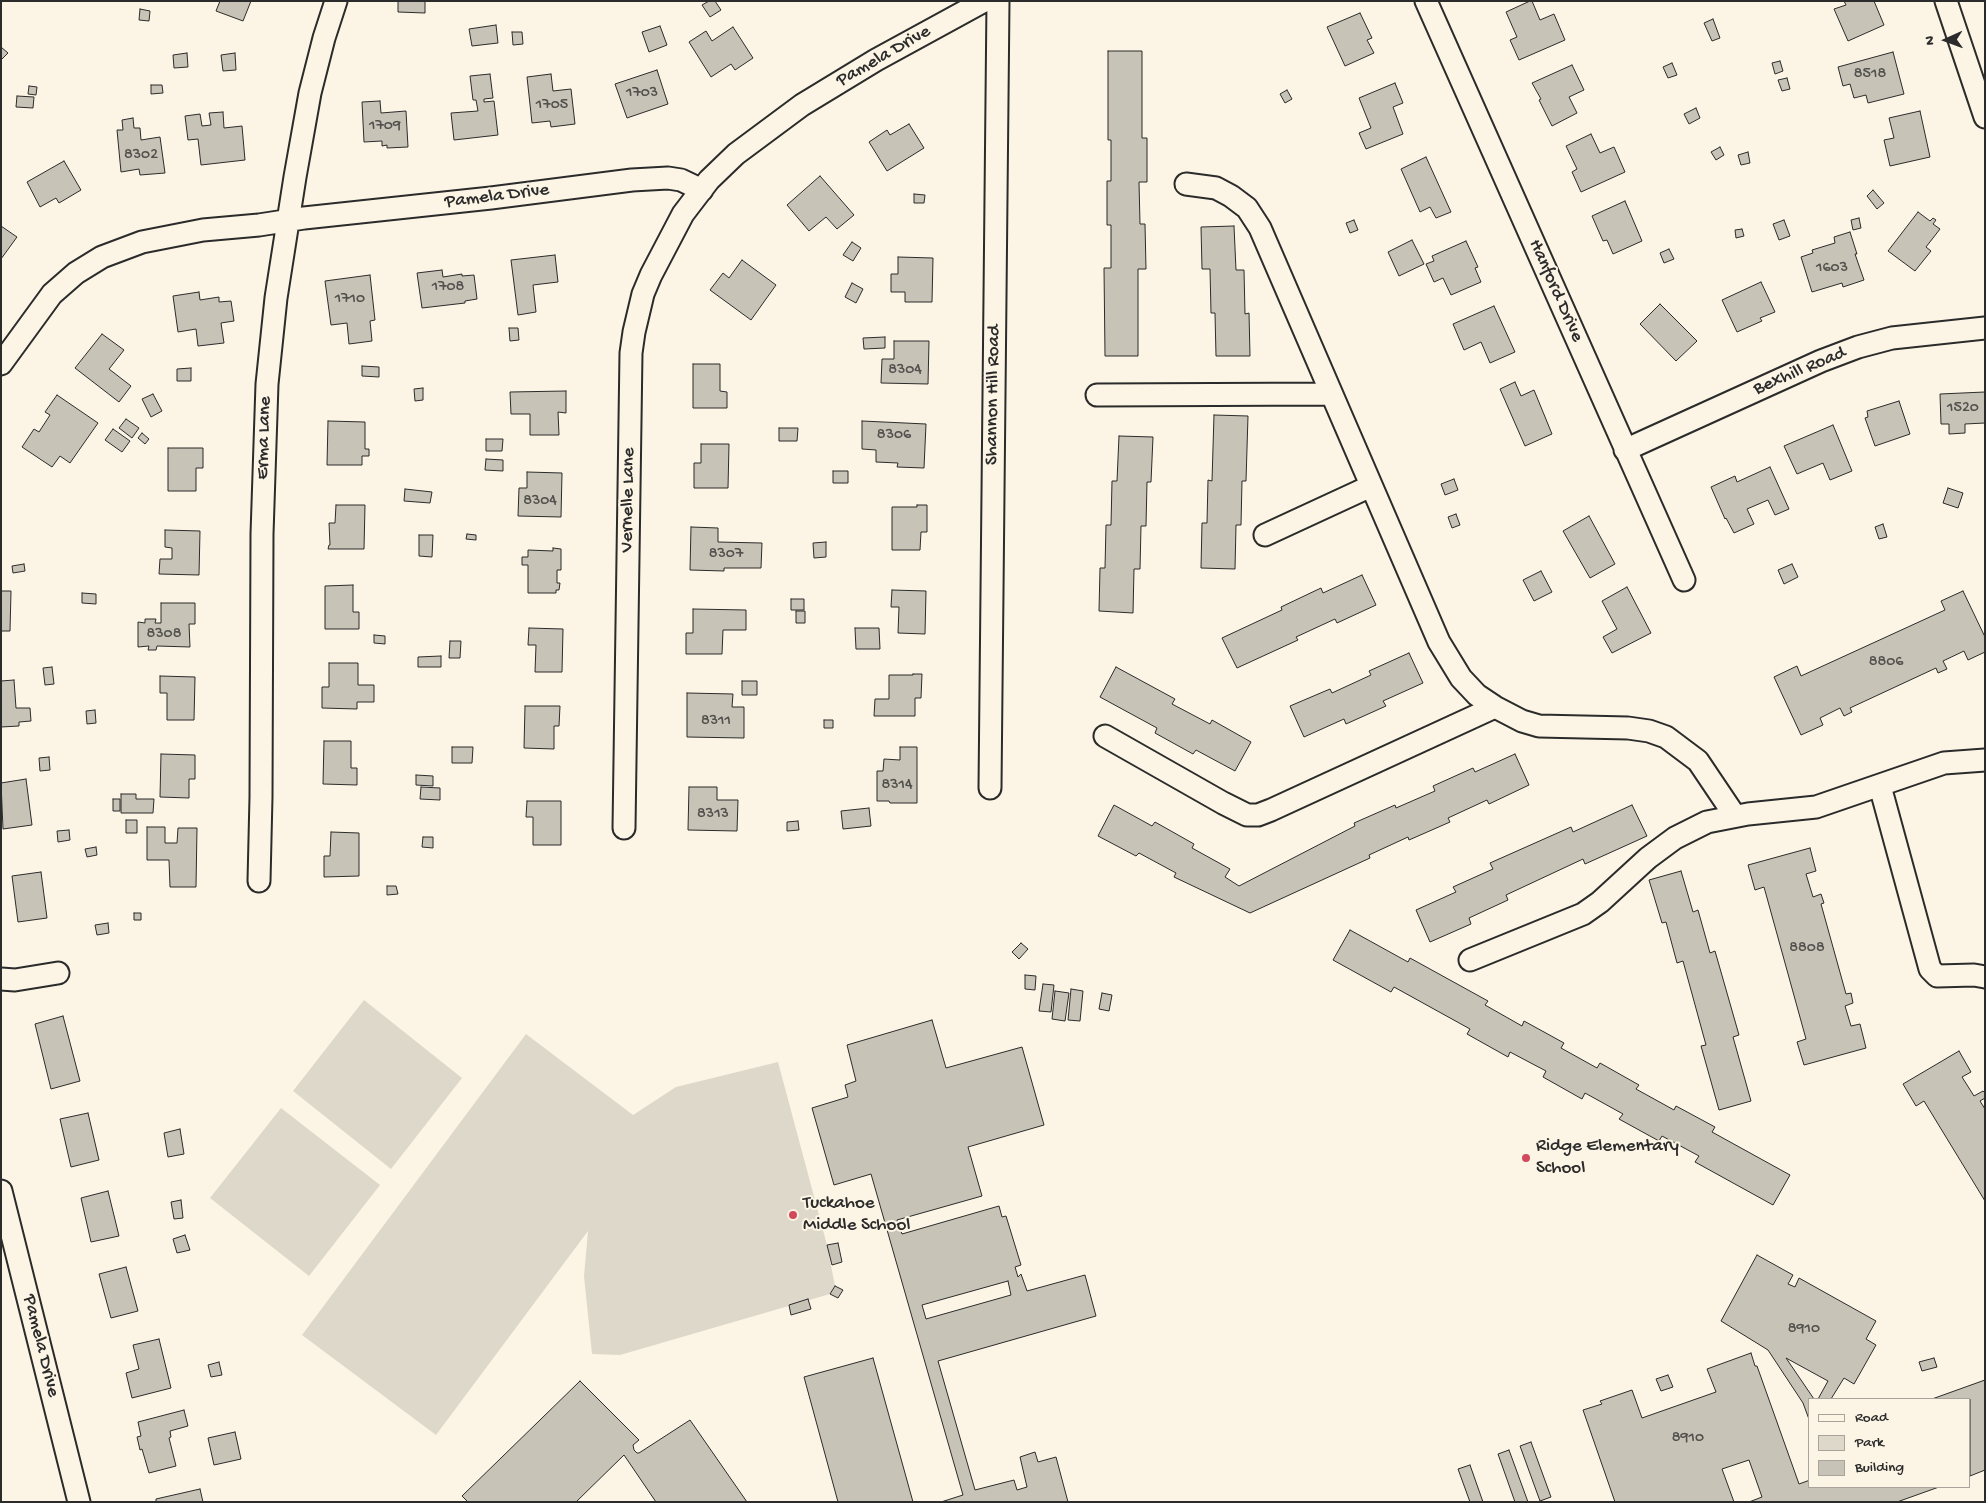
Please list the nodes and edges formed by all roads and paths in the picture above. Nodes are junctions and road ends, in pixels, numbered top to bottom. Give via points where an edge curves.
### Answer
1 (336, 1) edge
2 (984, 1) edge
3 (998, 1) edge
4 (1426, 1) edge
5 (1946, 1) edge
6 (1985, 117) edge
7 (1186, 184) dead end
8 (702, 190) junction
9 (289, 220) junction
10 (1985, 328) edge
11 (1, 364) edge
12 (1332, 394) junction
13 (1097, 395) dead end
14 (1626, 450) junction
15 (1371, 486) junction
16 (1265, 535) dead end
17 (1684, 580) dead end
18 (1495, 707) junction
19 (1105, 736) dead end
20 (1985, 760) edge
21 (1880, 786) junction
22 (990, 788) dead end
23 (1735, 816) junction
24 (624, 828) dead end
25 (259, 881) dead end
26 (1470, 960) dead end
27 (58, 974) dead end
28 (1985, 977) edge
29 (1, 979) edge
30 (1, 1191) edge
31 (79, 1502) edge

1 - 9 street, Erma Lane via 310,93
2 - 8 street, Pamela Drive via 802,105 736,154
3 - 22 street, Shannon Hill Road
4 - 14 street, Hanford Drive
5 - 6 street
7 - 12 street via 1216,188 1247,208 1260,228
8 - 9 street, Pamela Drive via 668,178 632,180
8 - 24 street, Vernelle Lane via 683,214 650,275 631,353
9 - 11 street, Pamela Drive via 151,240 102,257 76,273 52,294
9 - 25 street, Erma Lane via 276,298 267,384 262,534
10 - 14 street, Bexhill Road via 1892,338 1858,347 1820,361
12 - 13 street
12 - 15 street
14 - 17 street, Hanford Drive
15 - 16 street
15 - 18 street via 1439,642 1461,678 1477,695
18 - 19 street via 1258,815 1247,815 1223,803
18 - 23 street via 1539,726 1628,728 1666,737 1698,761
20 - 21 street via 1944,764
21 - 23 street via 1816,807
21 - 28 street via 1930,970 1937,976 1974,974
23 - 26 street via 1707,822 1675,838 1583,914
27 - 29 street
30 - 31 street, Pamela Drive

